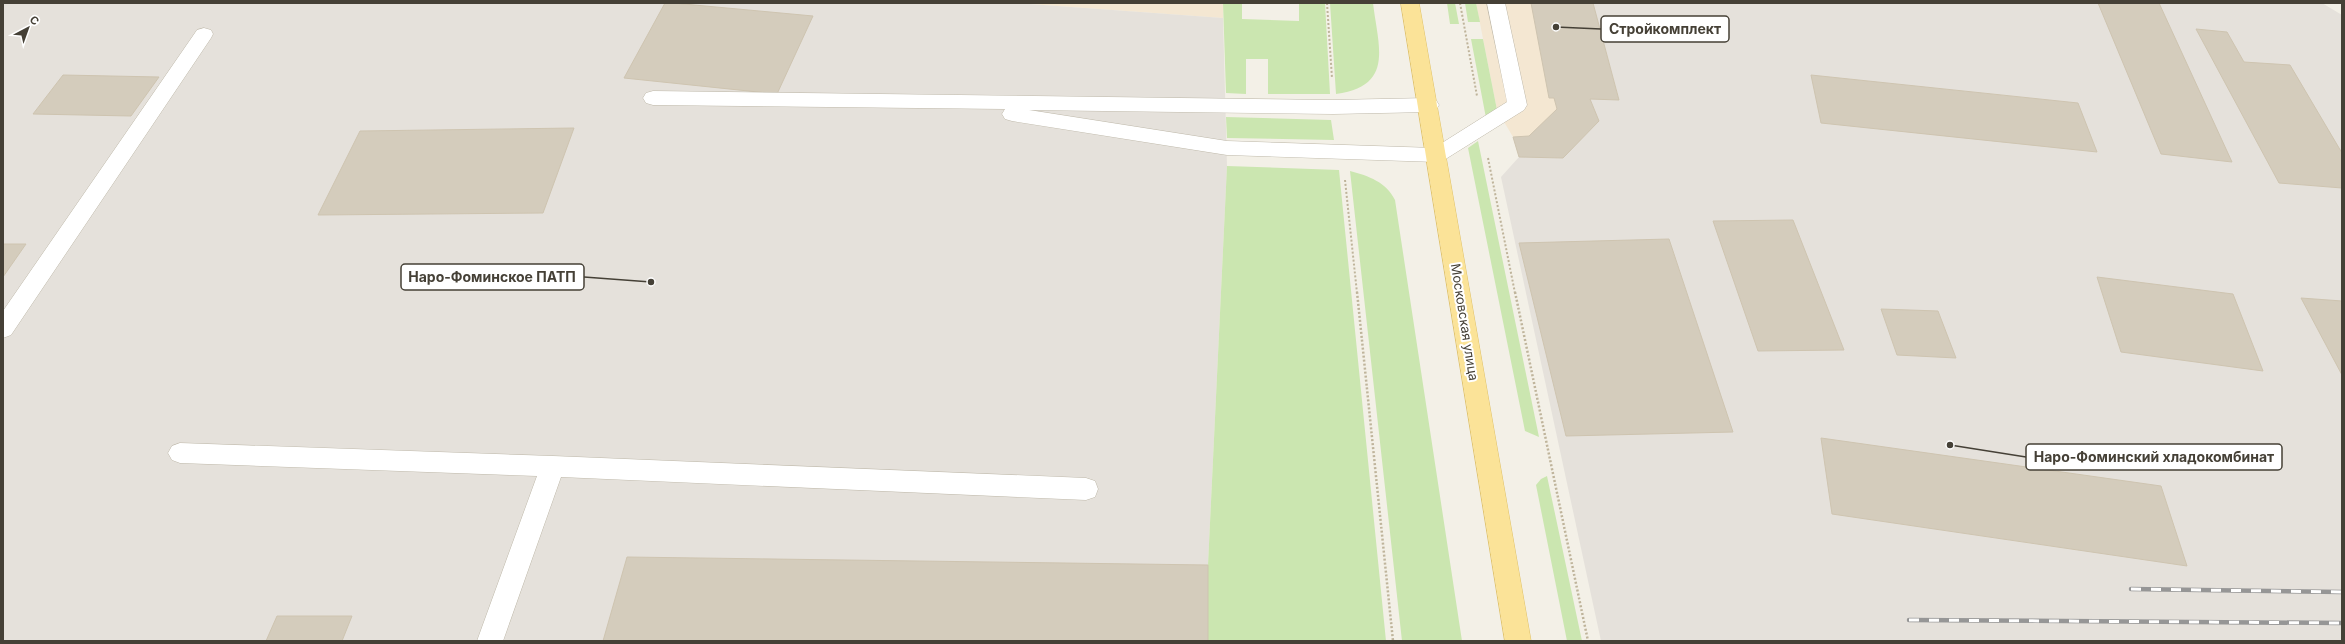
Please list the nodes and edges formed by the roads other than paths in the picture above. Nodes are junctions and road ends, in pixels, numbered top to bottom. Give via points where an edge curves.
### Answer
1 (1410, 3) edge
2 (1496, 3) edge
3 (204, 34) dead end
4 (653, 98) dead end
5 (937, 102) junction
6 (1429, 104) junction
7 (1437, 155) junction
8 (3, 330) edge
9 (180, 453) dead end
10 (554, 466) junction
11 (1086, 489) dead end
12 (490, 641) edge
13 (1518, 641) edge

1 - 6 main road, Московская улица
2 - 7 lane via 1517,105
3 - 8 lane
4 - 5 lane
5 - 6 lane via 1334,107
5 - 7 lane via 1227,148
6 - 7 main road, Московская улица
7 - 13 main road, Московская улица
9 - 10 lane
10 - 11 lane
10 - 12 lane

